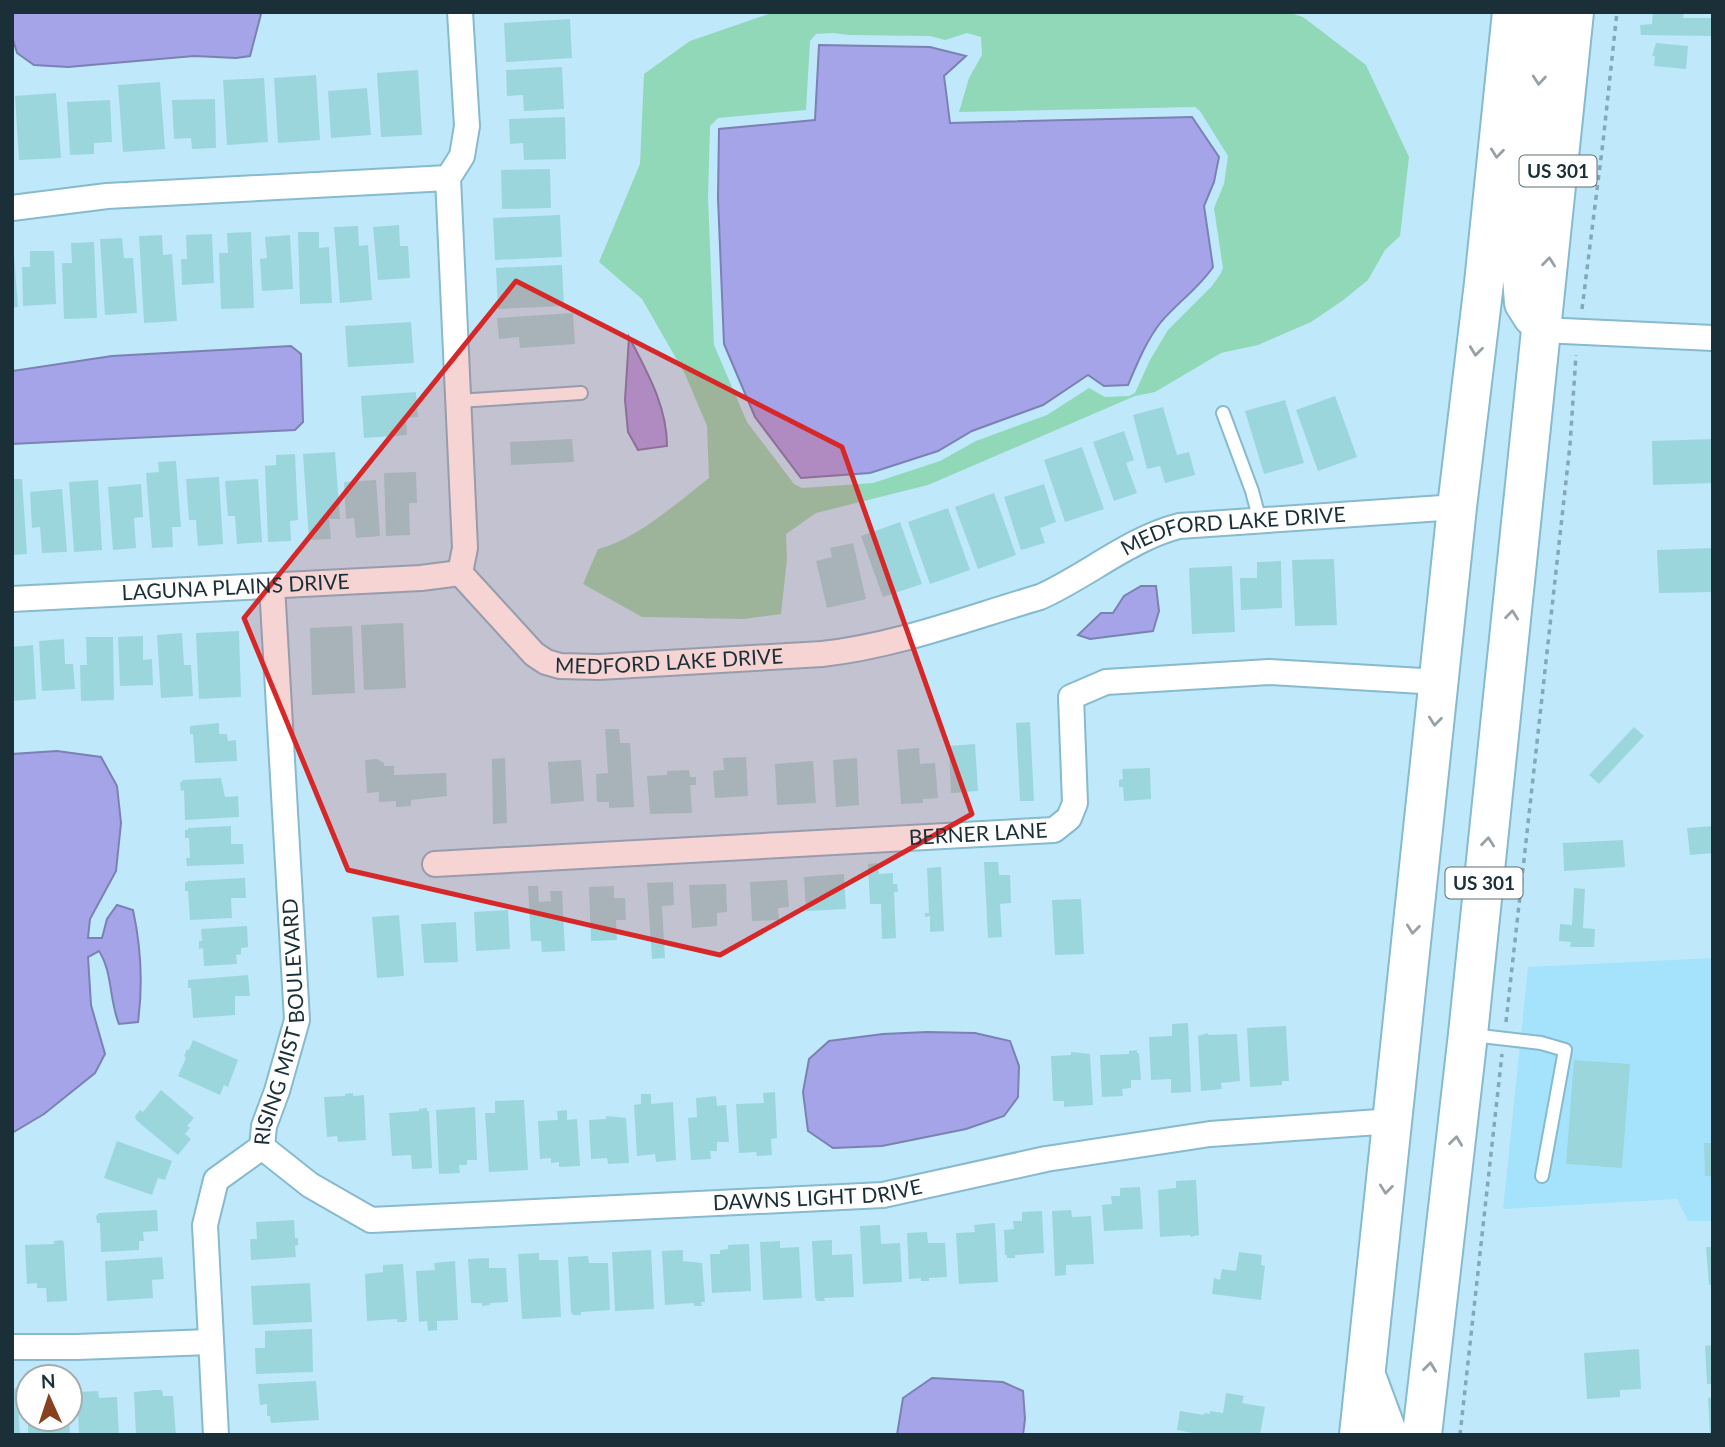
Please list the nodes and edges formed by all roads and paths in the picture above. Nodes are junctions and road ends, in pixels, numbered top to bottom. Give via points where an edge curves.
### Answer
1 (460, 12) edge
2 (1512, 12) edge
3 (1544, 12) edge
4 (1574, 12) edge
5 (1617, 12) edge
6 (448, 178) junction
7 (12, 208) edge
8 (1583, 299) dead end
9 (1542, 330) junction
10 (1713, 338) edge
11 (1575, 365) dead end
12 (581, 393) dead end
13 (458, 401) junction
14 (1223, 413) dead end
15 (1457, 507) junction
16 (1260, 521) junction
17 (460, 573) junction
18 (272, 586) junction
19 (12, 599) edge
20 (1439, 682) junction
21 (435, 864) dead end
22 (1507, 1011) dead end
23 (1468, 1034) junction
24 (1502, 1062) dead end
25 (1393, 1121) junction
26 (262, 1147) junction
27 (1542, 1176) dead end
28 (210, 1342) junction
29 (12, 1346) edge
30 (1366, 1376) junction
31 (216, 1435) edge
32 (1359, 1435) edge
33 (1388, 1435) edge
34 (1422, 1435) edge
35 (1460, 1435) edge

1 - 6 street via 467,126 462,156
2 -> 15 main road, US 301
3 -> 9 main road via 1521,264 1524,303
9 -> 4 main road, US 301
5 - 8 path
6 - 7 street via 107,196
6 - 13 street
9 - 10 street
23 -> 9 main road, US 301
11 - 22 path
12 - 13 lane
13 - 17 street via 465,548
14 - 16 lane
15 - 16 street, MEDFORD LAKE DRIVE
15 - 20 main road, US 301
16 - 17 street, MEDFORD LAKE DRIVE via 1160,531 1040,597 891,641 822,654 599,667 546,663
17 - 18 street, LAGUNA PLAINS DRIVE
18 - 19 street, LAGUNA PLAINS DRIVE
18 - 26 street, RISING MIST BOULEVARD via 297,1020 264,1126
20 - 21 street, BERNER LANE via 1269,672 1106,682 1072,697 1075,803 1069,818 1054,830
20 -> 25 main road, US 301
23 - 27 lane via 1565,1050
34 -> 23 main road, US 301
24 - 35 path
25 - 26 street, DAWNS LIGHT DRIVE via 1210,1134 1046,1159 883,1195 371,1220 310,1185
25 -> 30 main road, US 301
26 - 28 street, RISING MIST BOULEVARD via 216,1180 205,1225
28 - 29 street
28 - 31 street, RISING MIST BOULEVARD
30 - 32 main road, US 301
30 - 33 main road

